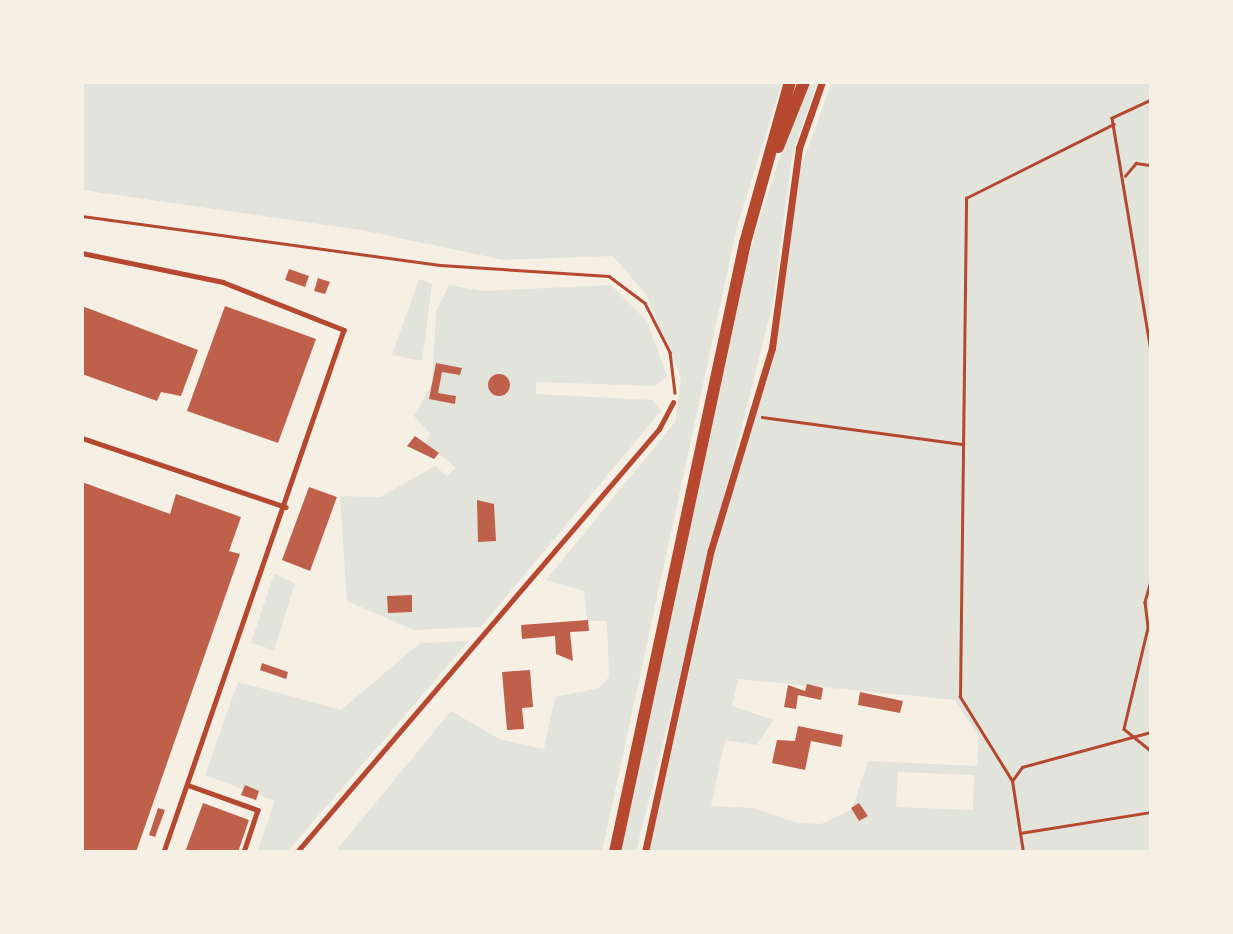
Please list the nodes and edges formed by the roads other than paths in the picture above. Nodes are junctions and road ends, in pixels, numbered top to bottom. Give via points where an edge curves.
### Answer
1 (790, 82) edge
2 (804, 82) edge
3 (821, 82) edge
4 (745, 243) junction
5 (82, 253) edge
6 (673, 403) road end
7 (82, 438) edge
8 (286, 508) junction
9 (188, 785) junction
10 (164, 852) edge
11 (244, 852) edge
12 (297, 852) edge
13 (615, 852) edge
14 (645, 852) edge

1 - 4 main road
2 - 4 main road
3 - 14 street via 799,148 783,289 711,550
4 - 13 main road
5 - 8 lane via 223,282 344,330
6 - 12 lane via 659,429
7 - 8 lane
8 - 9 lane
9 - 10 lane
9 - 11 lane via 258,810

